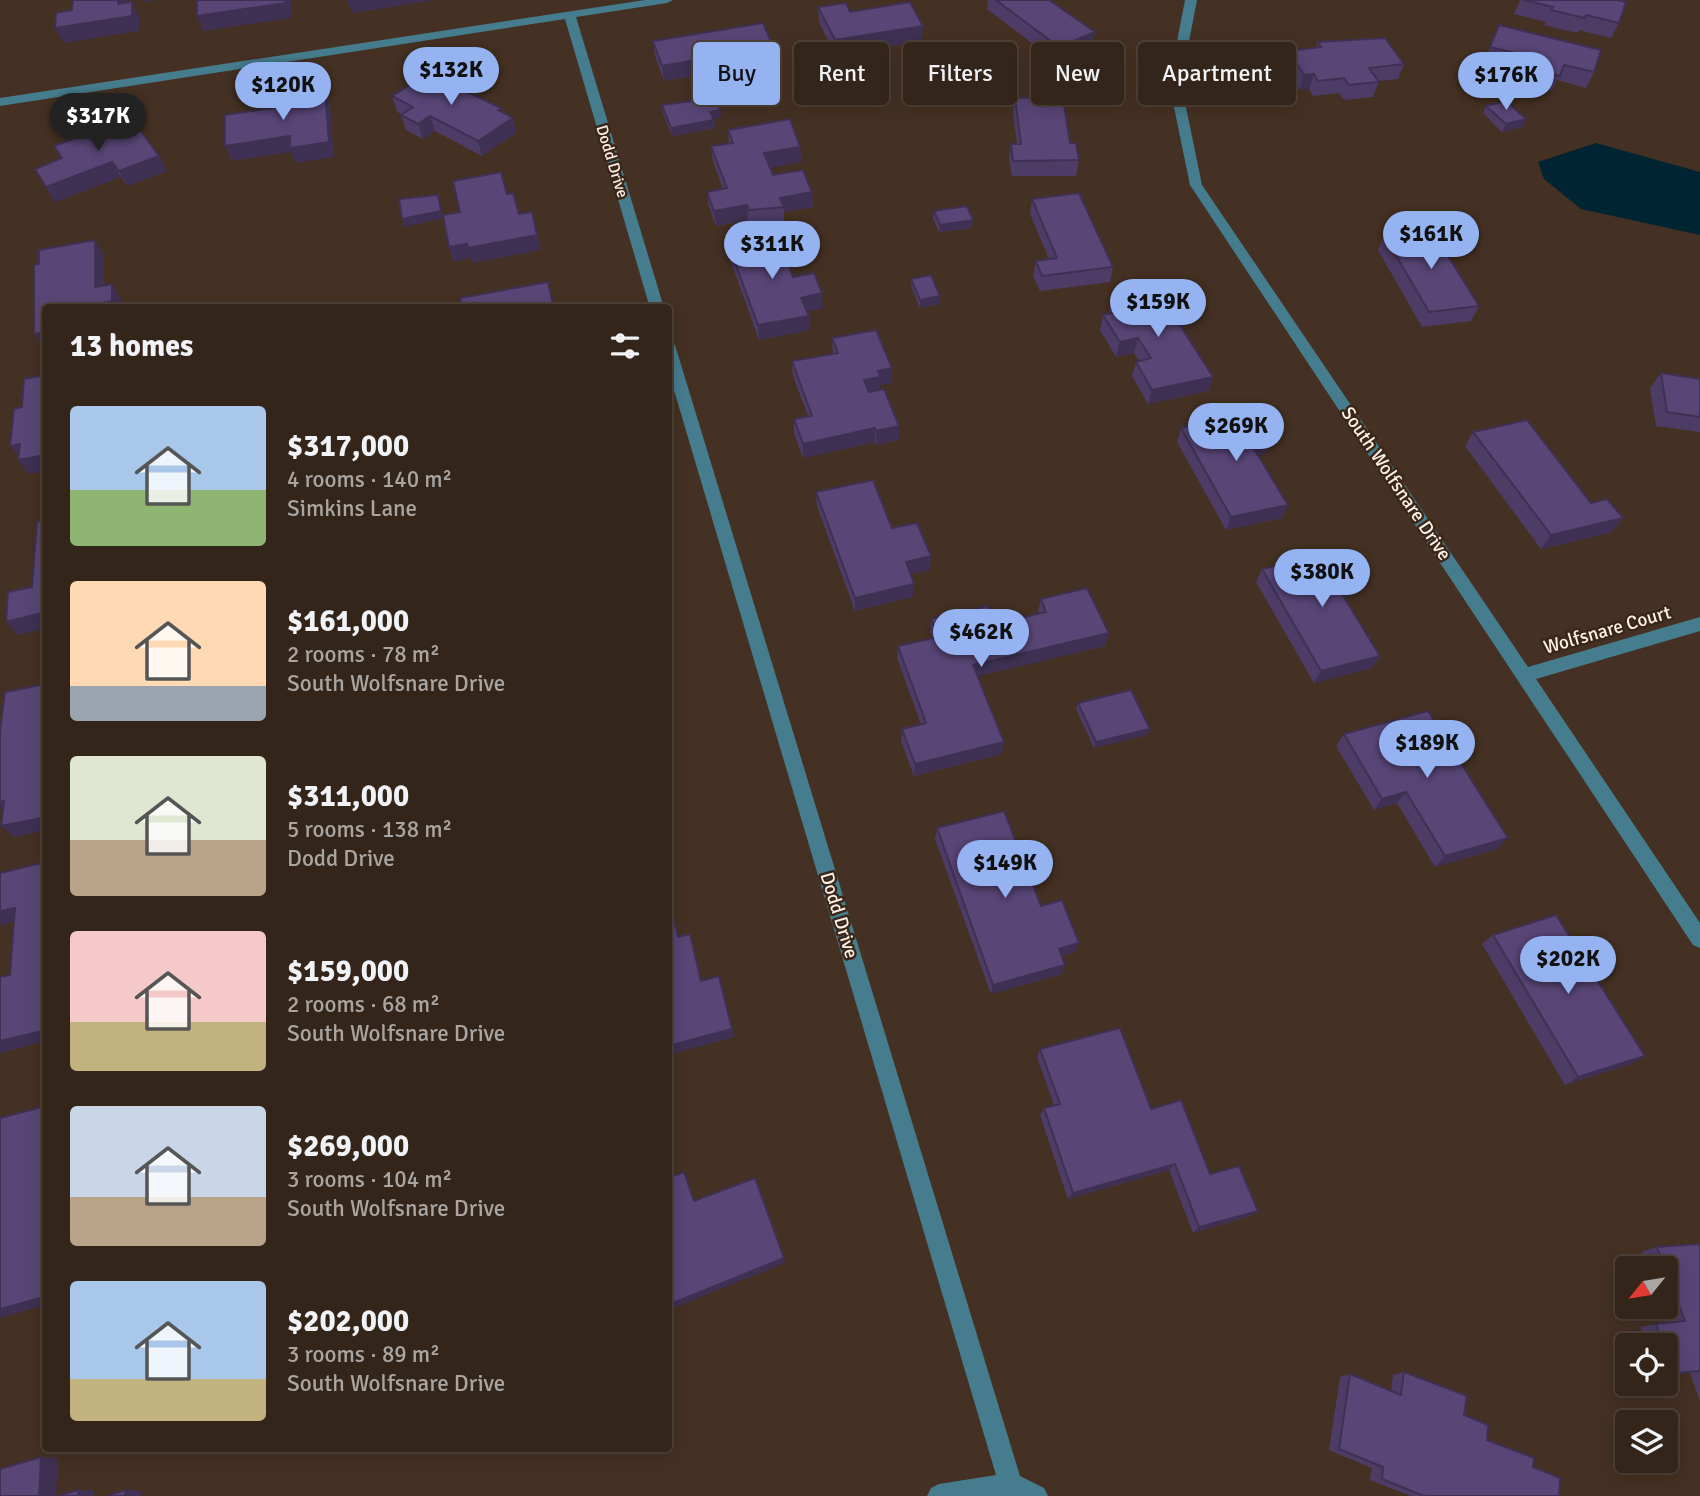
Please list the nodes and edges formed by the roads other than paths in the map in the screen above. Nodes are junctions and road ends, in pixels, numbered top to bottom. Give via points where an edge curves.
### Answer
1 (667, 0) edge
2 (1191, 0) edge
3 (569, 14) junction
4 (0, 102) edge
5 (656, 304) edge
6 (672, 358) edge
7 (1700, 624) edge
8 (1526, 675) junction
9 (1700, 939) edge
10 (1011, 1484) junction
11 (939, 1496) edge
12 (1036, 1496) edge

1 - 3 street
2 - 8 street, South Wolfsnare Drive via 1175,83 1196,185
3 - 4 street
3 - 5 street, Dodd Drive
6 - 10 street, Dodd Drive
7 - 8 street, Wolfsnare Court
8 - 9 street, South Wolfsnare Drive
10 - 11 street
10 - 12 street

